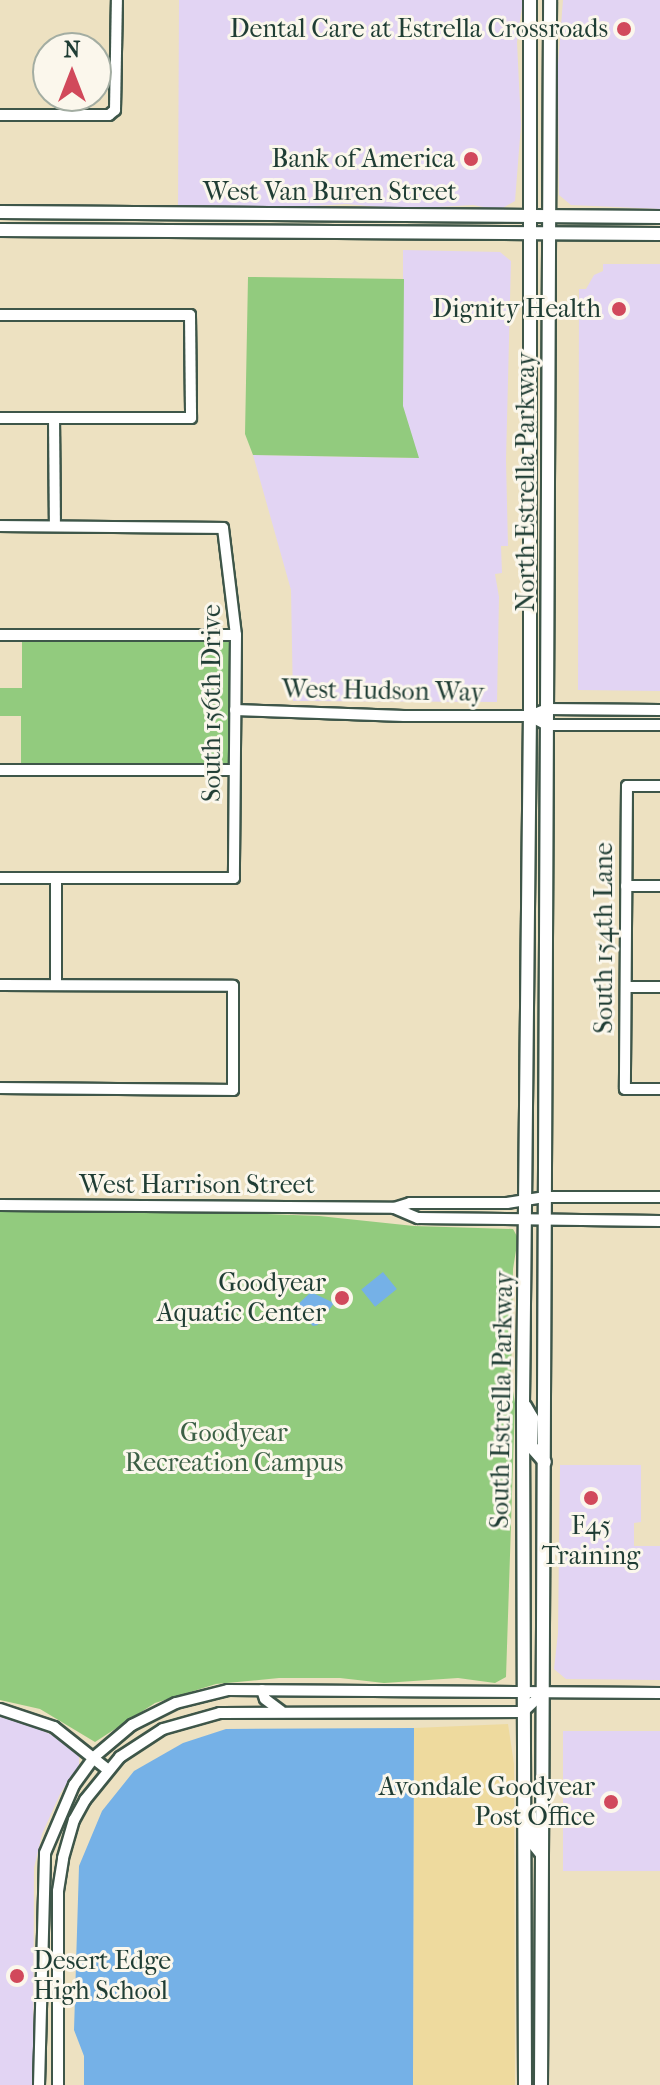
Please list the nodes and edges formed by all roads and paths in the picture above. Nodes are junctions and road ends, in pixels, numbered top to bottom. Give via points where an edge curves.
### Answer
1 (117, 0) edge
2 (530, 0) edge
3 (550, 0) edge
4 (0, 115) edge
5 (0, 212) edge
6 (294, 214) junction
7 (529, 216) junction
8 (549, 216) junction
9 (660, 217) edge
10 (0, 230) edge
11 (294, 232) junction
12 (529, 233) junction
13 (549, 233) junction
14 (660, 234) edge
15 (0, 315) edge
16 (0, 418) edge
17 (54, 418) junction
18 (530, 468) junction
19 (548, 468) junction
20 (0, 526) edge
21 (55, 526) junction
22 (0, 635) edge
23 (236, 635) junction
24 (547, 709) junction
25 (235, 710) junction
26 (660, 710) edge
27 (530, 716) junction
28 (547, 725) junction
29 (660, 725) edge
30 (0, 770) edge
31 (234, 770) junction
32 (660, 786) edge
33 (0, 878) edge
34 (56, 878) junction
35 (626, 886) junction
36 (660, 886) edge
37 (0, 985) edge
38 (56, 985) junction
39 (627, 987) junction
40 (660, 987) edge
41 (0, 1088) edge
42 (660, 1089) edge
43 (546, 1197) junction
44 (660, 1197) edge
45 (526, 1198) junction
46 (0, 1205) edge
47 (394, 1208) junction
48 (526, 1220) junction
49 (547, 1220) junction
50 (660, 1221) edge
51 (523, 1403) junction
52 (545, 1462) junction
53 (262, 1690) junction
54 (523, 1692) junction
55 (544, 1692) junction
56 (660, 1693) edge
57 (0, 1709) edge
58 (284, 1712) junction
59 (523, 1712) junction
60 (94, 1757) junction
61 (107, 1769) junction
62 (522, 1789) junction
63 (45, 1853) junction
64 (542, 1854) junction
65 (59, 1917) junction
66 (524, 1924) junction
67 (39, 2085) edge
68 (58, 2085) edge
69 (525, 2085) edge
70 (541, 2085) edge

1 - 4 street via 115,110 109,115
2 - 7 main road, North Estrella Parkway
3 - 8 main road, North Estrella Parkway
5 - 6 main road, West Van Buren Street
6 - 7 main road, West Van Buren Street
6 - 11 main road
7 - 8 main road, West Van Buren Street
7 - 12 main road, North Estrella Parkway
8 - 9 main road, West Van Buren Street
8 - 13 main road, North Estrella Parkway
10 - 11 main road, West Van Buren Street
11 - 12 main road, West Van Buren Street
12 - 13 main road, West Van Buren Street
12 - 18 main road, North Estrella Parkway
13 - 14 main road, West Van Buren Street
13 - 19 main road, North Estrella Parkway
15 - 17 street via 190,315 191,418
16 - 17 street
17 - 21 street
18 - 19 main road
18 - 27 main road, North Estrella Parkway
19 - 24 main road, North Estrella Parkway
20 - 21 street
21 - 23 street, South 156th Drive via 223,528
22 - 23 street
23 - 25 street, South 156th Drive
24 - 26 street
24 - 27 street
24 - 28 main road, North Estrella Parkway
25 - 27 street, West Hudson Way
25 - 31 street, South 156th Drive
27 - 28 street
27 - 45 main road, South Estrella Parkway
28 - 29 street
28 - 43 main road, South Estrella Parkway
30 - 31 street
31 - 34 street, South 156th Drive via 234,878
32 - 35 street, South 154th Lane via 627,786
33 - 34 street
34 - 38 street
35 - 36 street
35 - 39 street, South 154th Lane
37 - 38 street
38 - 41 street via 233,986 233,1090
39 - 40 street
39 - 42 street, South 154th Lane via 625,1089
43 - 44 street, West Harrison Street
43 - 45 street, West Harrison Street
43 - 49 main road, South Estrella Parkway
45 - 47 street, West Harrison Street
45 - 48 main road, South Estrella Parkway
46 - 47 street, West Harrison Street
47 - 48 street, West Harrison Street via 418,1218
48 - 49 street, West Harrison Street
48 - 51 main road, South Estrella Parkway
49 - 50 street, West Harrison Street
49 - 52 main road, South Estrella Parkway
51 - 52 main road via 532,1418 531,1446
51 - 54 main road, South Estrella Parkway
52 - 55 main road, South Estrella Parkway
53 - 54 street
53 - 58 street via 265,1699
53 - 60 street via 212,1693 160,1709
54 - 55 street
54 - 59 main road, South Estrella Parkway
55 - 56 street
55 - 59 street
55 - 64 main road, South Estrella Parkway
57 - 60 street via 54,1727
58 - 59 street
58 - 61 street via 194,1718 150,1736
59 - 62 main road, South Estrella Parkway
60 - 61 street
60 - 63 street via 63,1805
61 - 65 street via 70,1832 60,1874
62 - 64 main road via 530,1803 533,1843
62 - 66 main road, South Estrella Parkway
63 - 65 street via 54,1866
63 - 67 street
64 - 66 main road
64 - 70 main road, South Estrella Parkway
65 - 68 street
66 - 69 main road, South Estrella Parkway

